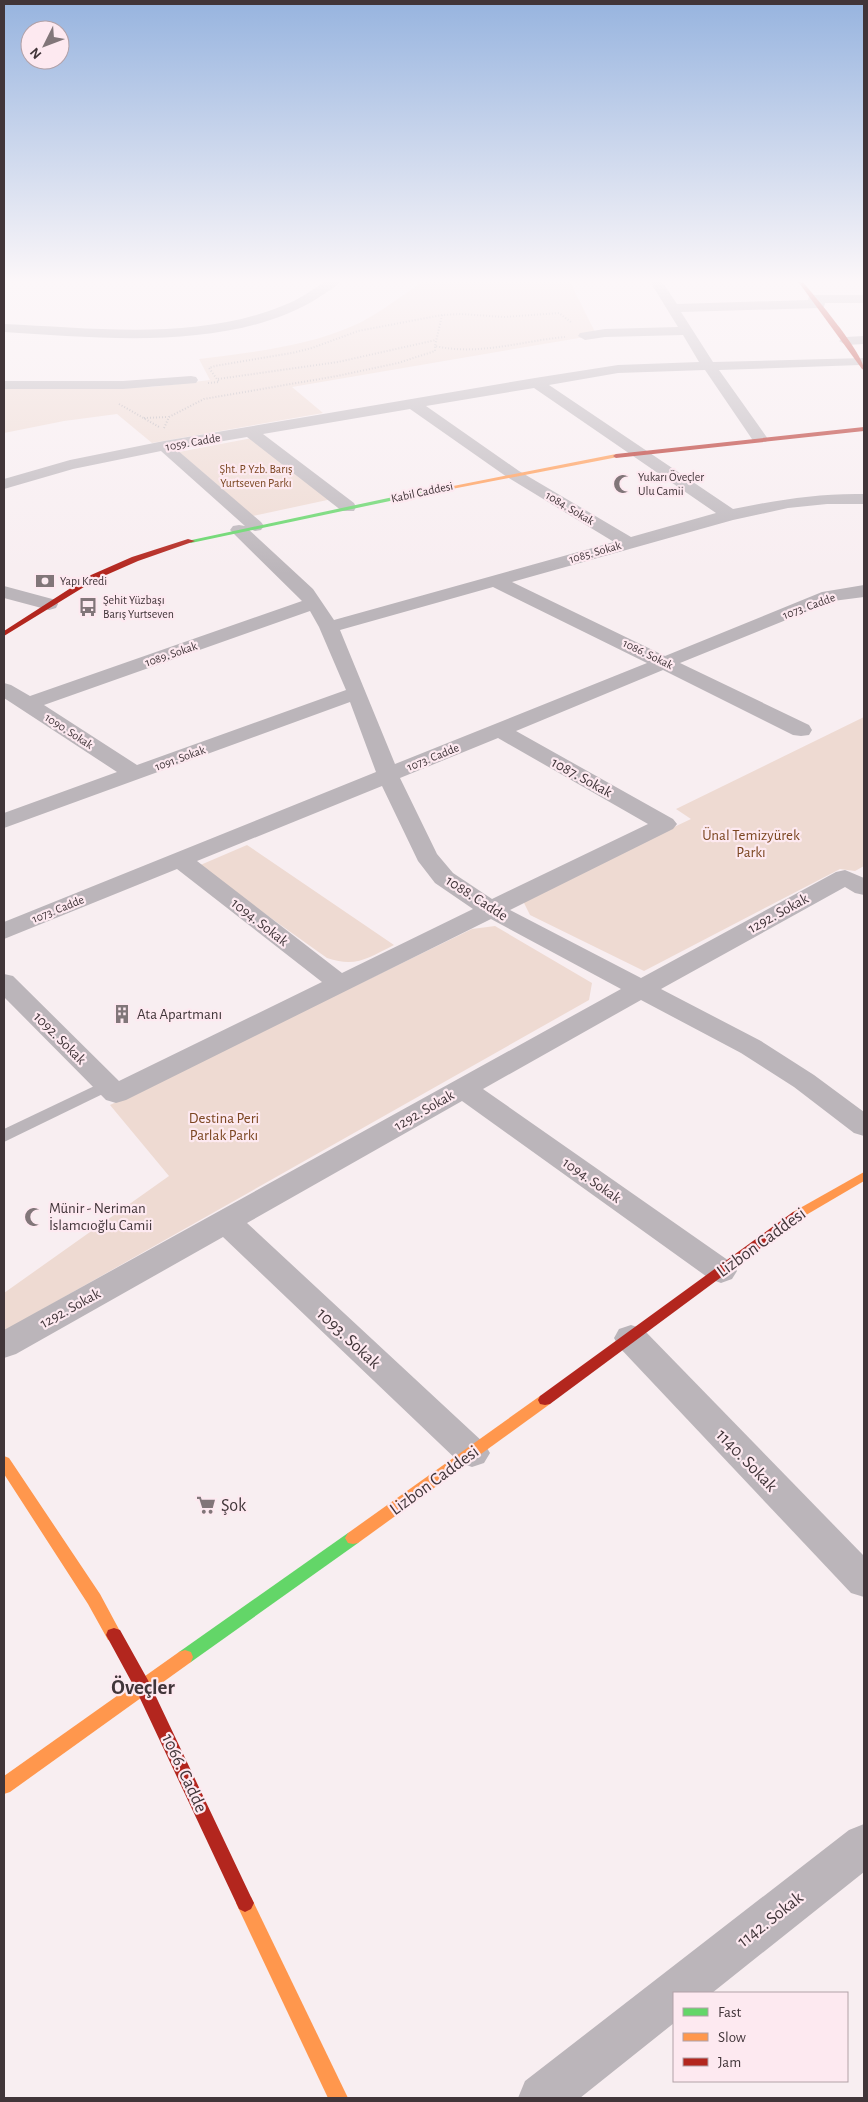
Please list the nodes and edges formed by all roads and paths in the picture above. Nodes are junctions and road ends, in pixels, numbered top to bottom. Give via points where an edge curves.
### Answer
1 (224, 378) edge
2 (327, 378) edge
3 (560, 378) edge
4 (718, 378) edge
5 (218, 379) joint
6 (196, 382) joint
7 (535, 382) junction
8 (99, 385) junction
9 (4, 386) edge
10 (414, 405) junction
11 (169, 417) junction
12 (144, 418) junction
13 (864, 429) edge
14 (251, 432) junction
15 (760, 438) junction
16 (164, 446) junction
17 (636, 452) junction
18 (513, 474) junction
19 (4, 484) edge
20 (864, 499) edge
21 (348, 507) junction
22 (730, 515) junction
23 (247, 528) junction
24 (628, 542) junction
25 (494, 580) junction
26 (864, 591) edge
27 (4, 592) edge
28 (314, 603) junction
29 (49, 604) junction
30 (329, 627) junction
31 (4, 634) edge
32 (666, 662) junction
33 (4, 689) edge
34 (357, 693) junction
35 (28, 704) junction
36 (498, 730) junction
37 (802, 730) dead end
38 (134, 774) junction
39 (388, 775) junction
40 (4, 822) edge
41 (180, 860) junction
42 (854, 883) edge
43 (490, 910) junction
44 (4, 931) edge
45 (4, 982) edge
46 (340, 984) junction
47 (640, 988) junction
48 (462, 1088) junction
49 (112, 1089) junction
50 (864, 1126) edge
51 (4, 1136) edge
52 (864, 1176) edge
53 (226, 1222) junction
54 (721, 1271) junction
55 (631, 1338) junction
56 (4, 1345) edge
57 (472, 1454) junction
58 (4, 1462) edge
59 (864, 1581) edge
60 (144, 1687) junction
61 (4, 1786) edge
62 (864, 1845) edge
63 (678, 1992) edge
64 (673, 1996) edge
65 (338, 2098) edge
66 (542, 2098) edge

1 - 5 path
2 - 11 path via 220,395 204,399
3 - 7 street, 1059. Cadde
4 - 15 street
5 - 6 path via 219,382
6 - 8 street
7 - 10 street, 1059. Cadde
7 - 17 street
8 - 9 street
8 - 12 path via 105,394
10 - 14 street, 1059. Cadde
10 - 18 street, 1084. Sokak
11 - 12 path
11 - 12 path via 163,429
13 - 15 main road, Kabil Caddesi
14 - 16 street, 1059. Cadde
14 - 21 street
15 - 17 main road, Kabil Caddesi
16 - 19 street, 1059. Cadde
16 - 23 street, 1088. Cadde
17 - 18 main road, Kabil Caddesi
17 - 22 street
18 - 21 main road, Kabil Caddesi
18 - 24 street, 1084. Sokak
20 - 22 street, 1085. Sokak via 788,503
21 - 23 main road, Kabil Caddesi
22 - 24 street, 1085. Sokak
23 - 28 street, 1088. Cadde
23 - 29 main road, Kabil Caddesi via 135,559 94,577
24 - 25 street, 1085. Sokak
25 - 30 street, 1085. Sokak
25 - 32 street, 1086. Sokak
26 - 32 street, 1073. Cadde via 829,596
27 - 29 street
28 - 30 street, 1088. Cadde
28 - 35 street, 1089. Sokak
29 - 31 main road, Kabil Caddesi
30 - 34 street, 1088. Cadde
32 - 36 street, 1073. Cadde
32 - 37 street, 1086. Sokak
33 - 35 street, 1090. Sokak
34 - 38 street, 1091. Sokak
34 - 39 street, 1088. Cadde
35 - 38 street, 1090. Sokak
36 - 39 street, 1073. Cadde
36 - 43 street, 1087. Sokak via 665,824
38 - 40 street, 1091. Sokak
39 - 41 street, 1073. Cadde
39 - 43 street, 1088. Cadde via 426,856 444,878
41 - 44 street, 1073. Cadde
41 - 46 street, 1094. Sokak
42 - 47 street, 1292. Sokak
43 - 46 street
43 - 47 street, 1088. Cadde
45 - 49 street, 1092. Sokak
46 - 49 street
47 - 48 street, 1292. Sokak
47 - 50 street, 1088. Cadde via 751,1047 804,1081
48 - 53 street, 1292. Sokak
48 - 54 street, 1094. Sokak
49 - 51 lane
52 - 54 main road, Lizbon Caddesi via 799,1213
53 - 56 street, 1292. Sokak
53 - 57 street, 1093. Sokak
54 - 55 main road, Lizbon Caddesi
55 - 57 main road, Lizbon Caddesi
55 - 59 street, 1140. Sokak
57 - 60 main road, Lizbon Caddesi
58 - 60 main road, 1066. Cadde via 94,1599
60 - 61 main road, Lizbon Caddesi
60 - 65 main road, 1066. Cadde
62 - 63 street, 1142. Sokak
64 - 66 street, 1142. Sokak

